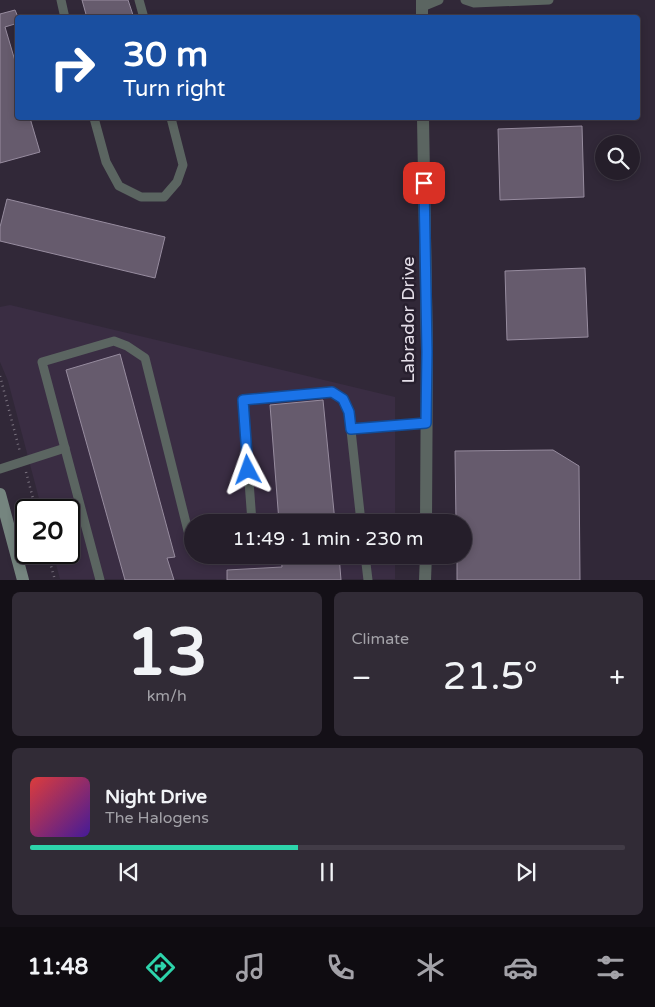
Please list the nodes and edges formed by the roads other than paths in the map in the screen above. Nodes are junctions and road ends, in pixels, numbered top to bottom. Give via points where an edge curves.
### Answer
1 (61, 0) edge
2 (139, 0) edge
3 (439, 0) edge
4 (464, 0) edge
5 (549, 0) edge
6 (422, 8) edge
7 (65, 15) edge
8 (143, 15) edge
9 (95, 120) edge
10 (171, 120) edge
11 (424, 120) edge
12 (426, 423) junction
13 (351, 429) junction
14 (65, 448) junction
15 (0, 469) edge
16 (0, 494) edge
17 (251, 514) edge
18 (361, 514) edge
19 (426, 514) edge
20 (184, 515) edge
21 (366, 564) edge
22 (426, 564) edge
23 (23, 580) edge
24 (100, 580) edge
25 (368, 580) edge
26 (425, 580) edge

1 - 7 lane
2 - 8 lane
3 - 6 lane
4 - 5 lane via 474,3
9 - 10 lane via 106,162 119,186 140,197 164,197 177,182 182,165
11 - 12 street, Labrador Drive
12 - 13 lane
12 - 19 street, Labrador Drive
13 - 17 lane via 343,399 332,392 243,400
13 - 18 lane
14 - 15 lane
14 - 20 lane via 42,362 114,341 127,346 145,358
14 - 24 lane
16 - 23 main road
21 - 25 lane
22 - 26 street

